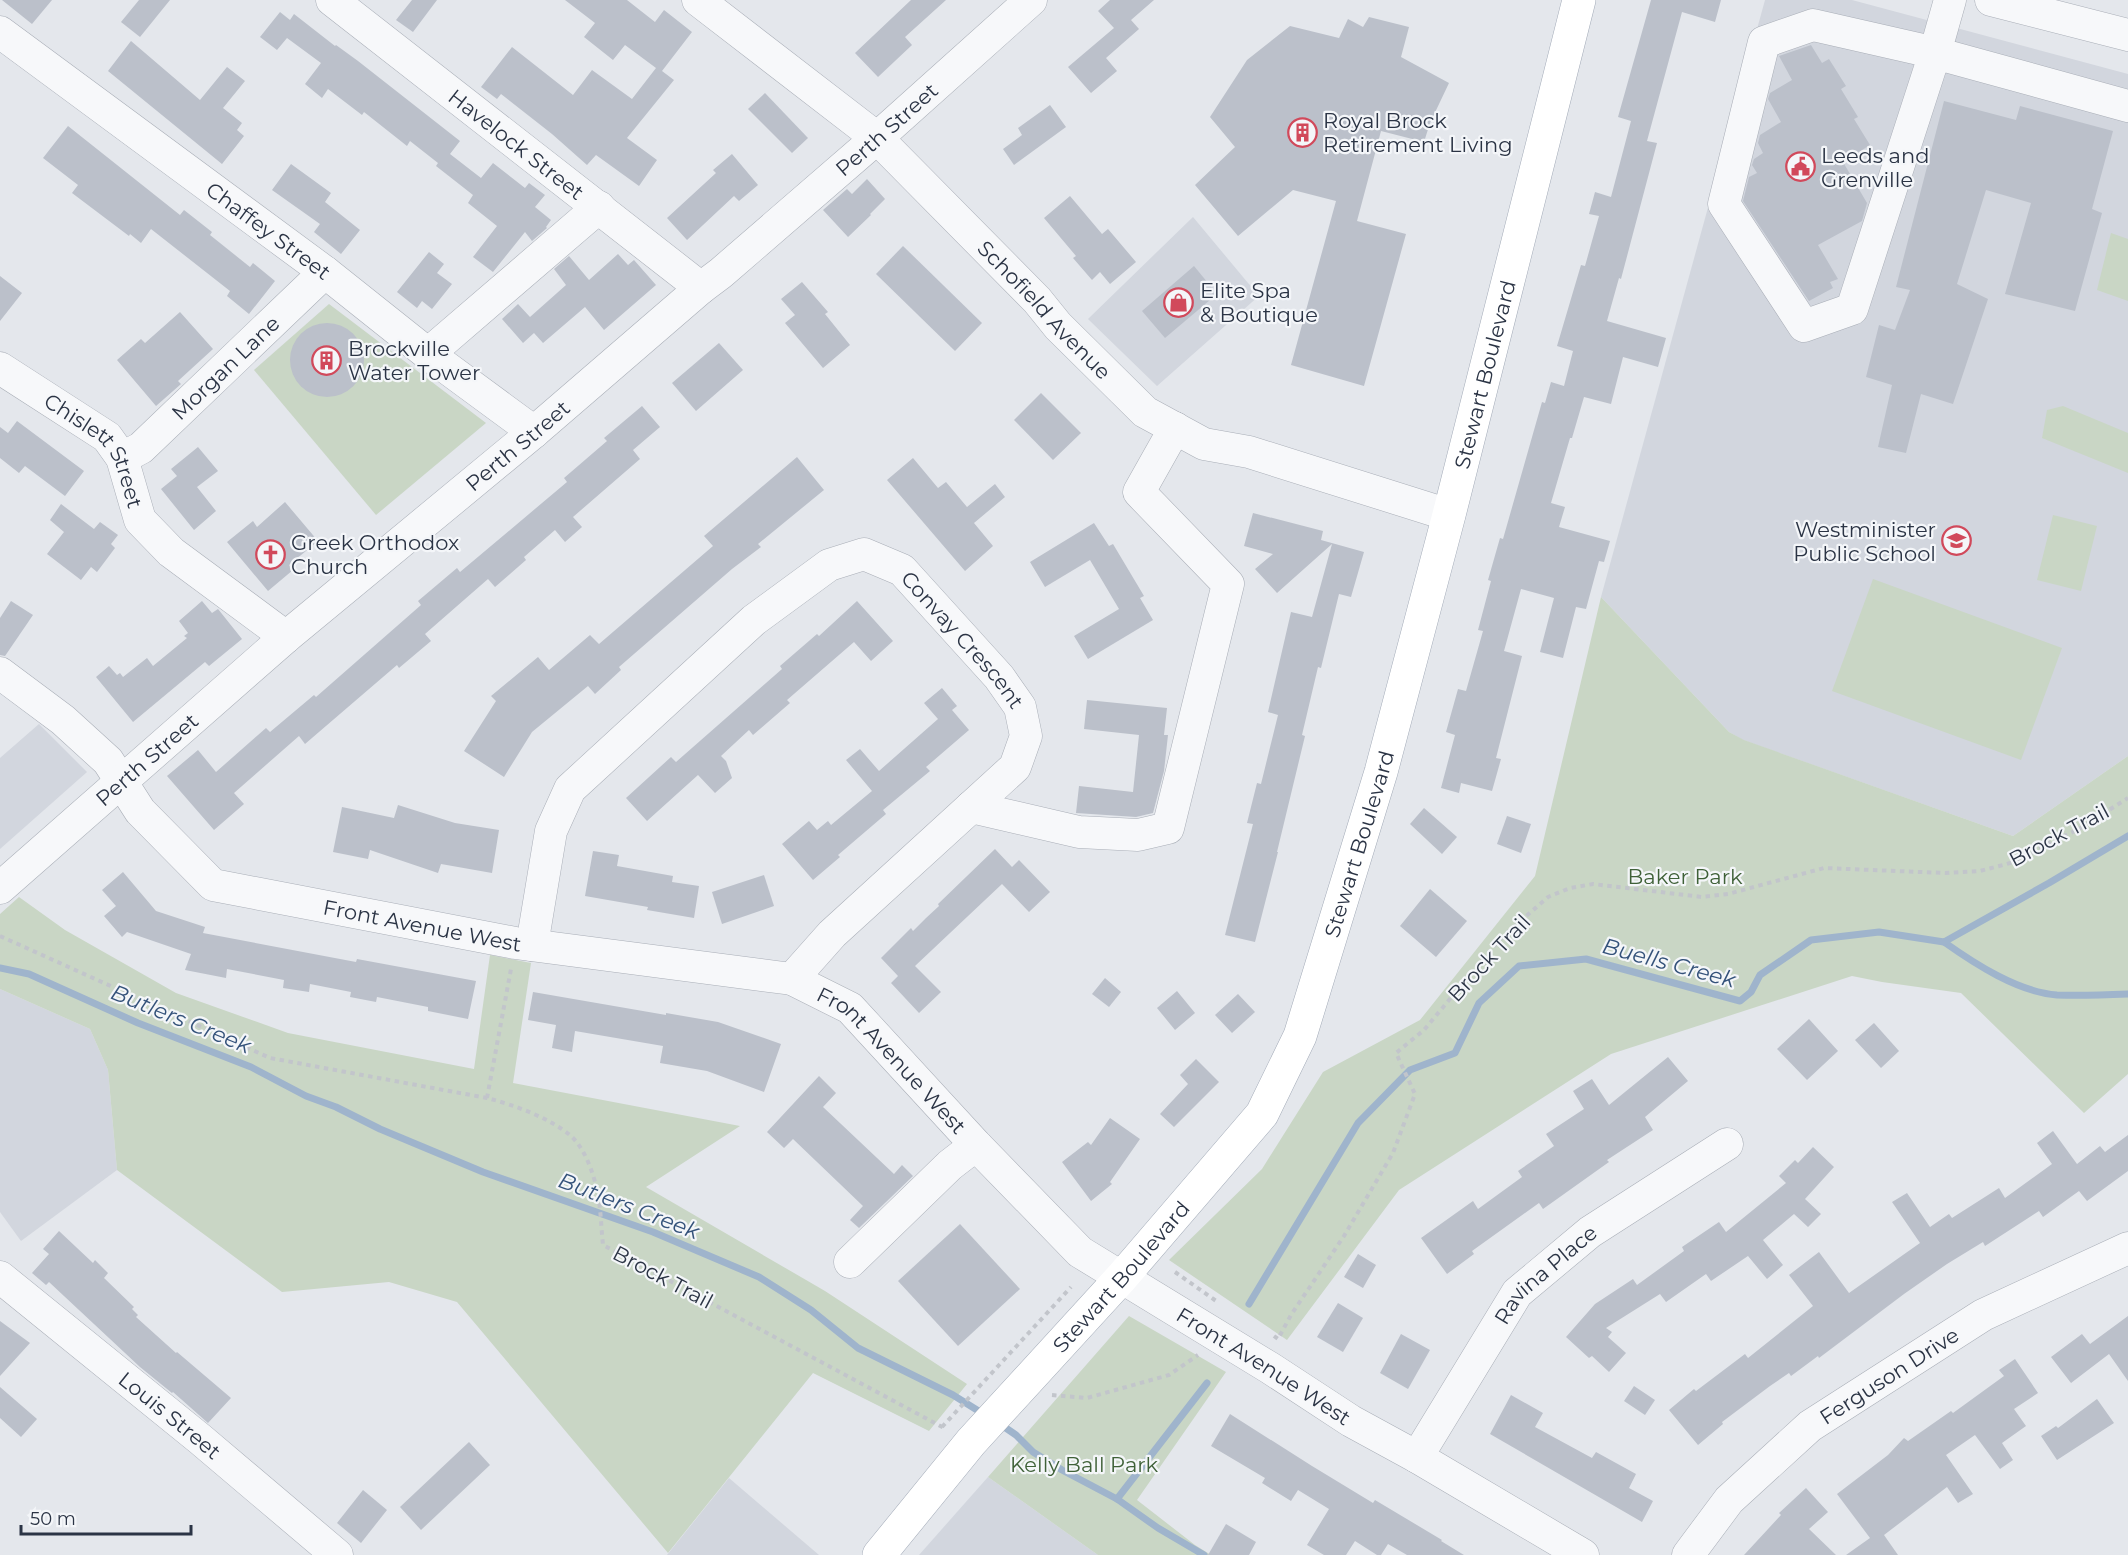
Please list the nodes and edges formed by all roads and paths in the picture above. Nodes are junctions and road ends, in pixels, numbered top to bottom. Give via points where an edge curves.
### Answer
1 (332, 0) edge
2 (698, 0) edge
3 (1031, 0) edge
4 (1579, 0) edge
5 (1950, 0) edge
6 (1991, 0) edge
7 (368, 11) edge
8 (0, 32) edge
9 (2128, 35) edge
10 (1935, 53) junction
11 (2128, 106) edge
12 (877, 138) junction
13 (599, 207) junction
14 (325, 272) junction
15 (701, 288) junction
16 (428, 354) junction
17 (0, 368) edge
18 (1174, 428) junction
19 (534, 432) junction
20 (122, 458) junction
21 (1449, 515) junction
22 (286, 637) junction
23 (0, 673) edge
24 (120, 781) junction
25 (2128, 798) edge
26 (971, 807) junction
27 (0, 888) edge
28 (0, 936) edge
29 (524, 944) junction
30 (792, 979) junction
31 (487, 1098) junction
32 (1727, 1144) dead end
33 (976, 1145) junction
34 (2128, 1248) edge
35 (850, 1262) dead end
36 (1175, 1272) dead end
37 (0, 1277) edge
38 (1122, 1277) junction
39 (1071, 1287) dead end
40 (1222, 1305) dead end
41 (1269, 1333) dead end
42 (1220, 1338) junction
43 (1000, 1387) junction
44 (1052, 1395) dead end
45 (1418, 1457) junction
46 (337, 1555) edge
47 (879, 1555) edge
48 (1583, 1555) edge
49 (1688, 1555) edge

1 - 7 street, Havelock Street
2 - 12 street, Schofield Avenue
3 - 12 street, Perth Street
4 - 21 main road, Stewart Boulevard
5 - 10 street
6 - 9 street
7 - 13 street, Havelock Street
8 - 14 street, Chaffey Street
10 - 10 street via 1813,25 1764,42 1724,204 1804,326 1852,309
10 - 11 street
12 - 15 street, Perth Street
12 - 18 street, Schofield Avenue via 1093,362 1145,412
13 - 15 street, Havelock Street
13 - 16 street
14 - 16 street, Chaffey Street
14 - 20 street, Morgan Lane via 141,448
15 - 19 street, Perth Street
16 - 19 street, Chaffey Street
17 - 20 street, Chislett Street via 107,437
18 - 21 street, Schofield Avenue via 1204,444 1249,452
18 - 26 street via 1139,492 1228,584 1168,828 1138,835 1079,832
19 - 22 street, Perth Street
20 - 22 street, Chislett Street via 140,520 171,552
21 - 38 main road, Stewart Boulevard via 1381,772 1300,1036 1262,1114
22 - 24 street, Perth Street
23 - 24 street, Front Avenue West via 63,720 108,761
24 - 27 street, Perth Street
24 - 29 street, Front Avenue West via 140,811 213,885
25 - 41 path, Brock Trail via 2018,861 1980,871 1824,868 1728,894 1701,897 1593,884 1548,897 1500,939 1424,1030 1396,1053 1415,1094 1393,1153 1278,1339
26 - 29 street, Convay Crescent via 1016,766 1026,736 1020,707 999,677 903,570 864,554 829,565 754,620 570,789 551,831
26 - 30 street, Convay Crescent via 832,934
28 - 31 path, Brock Trail via 270,1058
29 - 30 street, Front Avenue West
29 - 31 path
30 - 33 street, Front Avenue West via 850,1008
31 - 43 path, Brock Trail via 511,1104 572,1137 588,1162 599,1202 603,1245 942,1427
32 - 45 street, Ravina Place via 1590,1232 1517,1293
33 - 35 street via 950,1165
33 - 38 street, Front Avenue West via 1080,1252
34 - 49 street, Ferguson Drive via 1983,1315 1810,1426 1729,1500
36 - 40 path
37 - 46 street, Louis Street
38 - 42 street, Front Avenue West
38 - 43 main road, Stewart Boulevard
39 - 43 path, Brock Trail
42 - 44 path via 1169,1375 1087,1398
42 - 45 street, Front Avenue West
43 - 47 main road, Stewart Boulevard via 971,1442
45 - 48 street, Front Avenue West

